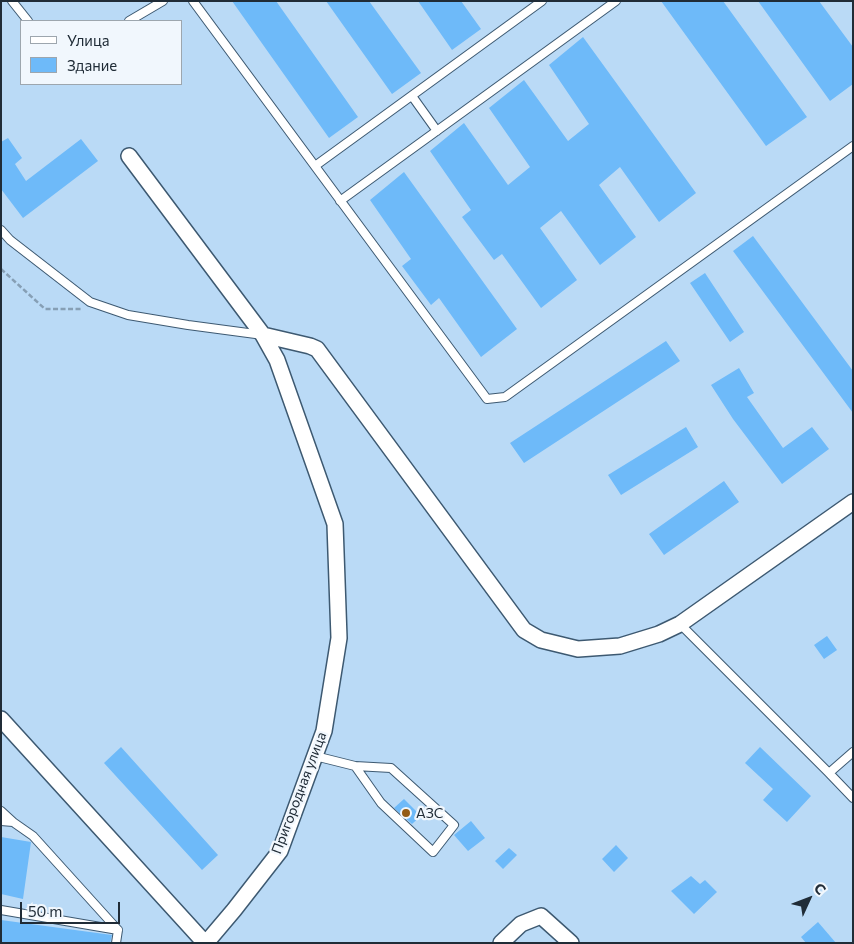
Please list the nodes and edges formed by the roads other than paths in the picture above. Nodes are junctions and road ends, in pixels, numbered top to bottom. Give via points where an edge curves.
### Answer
1 (12, 1) edge
2 (162, 1) edge
3 (193, 1) edge
4 (542, 1) edge
5 (616, 1) edge
6 (27, 20) edge
7 (131, 20) edge
8 (412, 96) junction
9 (437, 131) junction
10 (853, 146) edge
11 (129, 156) dead end
12 (315, 166) junction
13 (340, 201) junction
14 (1, 230) edge
15 (263, 335) junction
16 (853, 502) edge
17 (680, 624) junction
18 (2, 721) edge
19 (853, 752) edge
20 (315, 756) junction
21 (355, 766) junction
22 (829, 773) junction
23 (853, 798) edge
24 (1, 811) edge
25 (1, 821) edge
26 (13, 822) junction
27 (1, 910) edge
28 (118, 930) junction
29 (116, 943) edge
30 (206, 943) edge
31 (501, 943) edge
32 (571, 943) edge

1 - 6 lane
2 - 7 lane
3 - 12 lane
4 - 8 lane
5 - 9 lane
8 - 9 lane
8 - 12 lane
9 - 13 lane
10 - 13 lane via 505,397 487,399
11 - 15 street, Пригородная улица
12 - 13 lane
14 - 15 lane via 90,302 128,315
15 - 17 street via 317,349 524,630 541,640 578,649 620,646
15 - 20 street, Пригородная улица via 277,360 335,524 340,638 324,732
16 - 17 street
17 - 22 lane
18 - 30 street
19 - 22 lane
20 - 21 lane
20 - 30 street, Пригородная улица via 280,852
21 - 21 lane via 381,803 433,852 454,825 391,768
22 - 23 lane
24 - 26 lane
25 - 26 lane
26 - 28 lane via 33,836
27 - 28 lane
28 - 29 lane
31 - 32 street via 521,924 540,916

